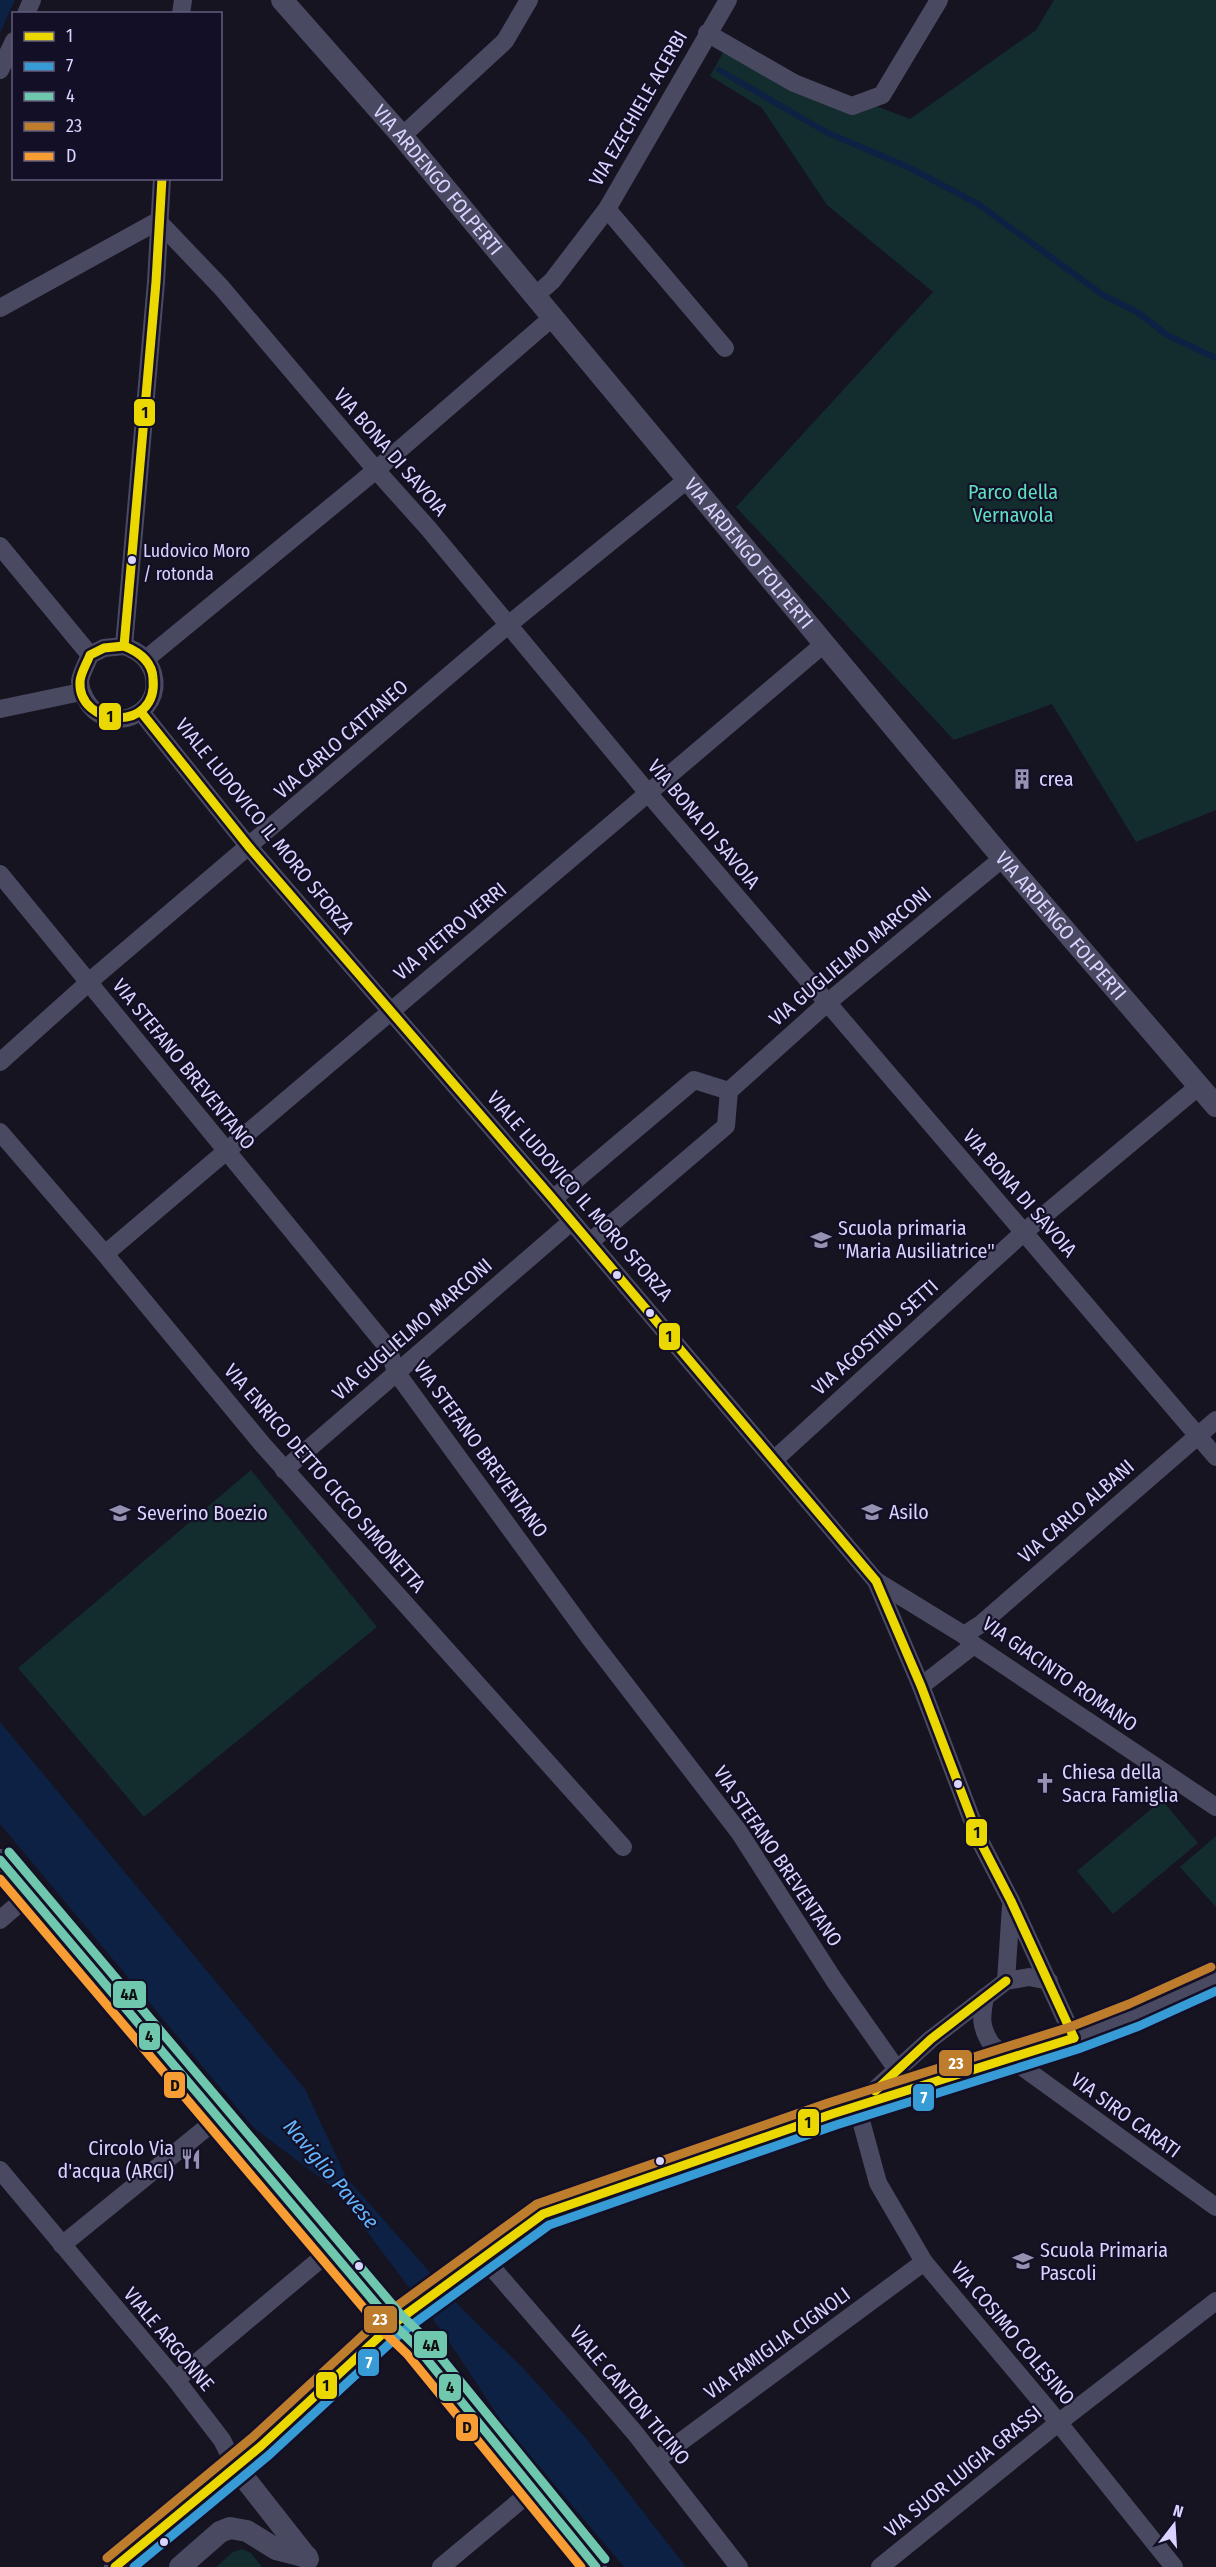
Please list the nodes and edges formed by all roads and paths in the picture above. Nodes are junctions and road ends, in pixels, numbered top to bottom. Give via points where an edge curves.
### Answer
1 (282, 0) edge
2 (529, 0) edge
3 (728, 0) edge
4 (939, 0) edge
5 (707, 33) junction
6 (12, 45) edge
7 (0, 70) edge
8 (402, 136) junction
9 (162, 180) edge
10 (607, 209) junction
11 (158, 221) junction
12 (535, 296) junction
13 (0, 308) edge
14 (553, 317) junction
15 (725, 348) dead end
16 (375, 470) junction
17 (688, 479) junction
18 (0, 546) edge
19 (508, 625) junction
20 (825, 643) junction
21 (124, 646) junction
22 (90, 655) junction
23 (146, 659) junction
24 (81, 692) junction
25 (0, 709) edge
26 (141, 712) junction
27 (648, 793) junction
28 (249, 847) junction
29 (1003, 858) junction
30 (0, 874) edge
31 (89, 982) junction
32 (827, 1003) junction
33 (390, 1011) junction
34 (0, 1062) edge
35 (1199, 1086) junction
36 (729, 1091) junction
37 (1216, 1106) edge
38 (0, 1132) edge
39 (226, 1152) junction
40 (553, 1199) junction
41 (571, 1222) junction
42 (1024, 1232) junction
43 (590, 1242) junction
44 (105, 1254) junction
45 (396, 1372) junction
46 (1216, 1420) edge
47 (1198, 1435) junction
48 (1216, 1457) edge
49 (775, 1459) junction
50 (284, 1470) junction
51 (876, 1581) junction
52 (969, 1640) junction
53 (921, 1686) junction
54 (1216, 1807) edge
55 (623, 1847) dead end
56 (0, 1860) edge
57 (29, 1895) junction
58 (1011, 1901) junction
59 (0, 1920) edge
60 (1216, 1978) edge
61 (1006, 1981) junction
62 (1049, 1981) junction
63 (985, 1997) junction
64 (1074, 2038) junction
65 (1009, 2059) junction
66 (898, 2071) junction
67 (857, 2106) junction
68 (217, 2119) junction
69 (0, 2170) edge
70 (1216, 2207) edge
71 (62, 2245) junction
72 (330, 2251) junction
73 (482, 2256) junction
74 (924, 2262) junction
75 (1216, 2301) edge
76 (393, 2324) junction
77 (176, 2380) junction
78 (1058, 2423) junction
79 (656, 2460) junction
80 (235, 2466) junction
81 (534, 2489) junction
82 (311, 2562) edge
83 (115, 2567) edge
84 (180, 2567) edge
85 (441, 2567) edge
86 (596, 2567) edge
87 (740, 2567) edge
88 (880, 2567) edge
89 (1173, 2567) edge

1 - 8 street, VIA ARDENGO FOLPERTI
2 - 8 street via 505,41
3 - 5 street, VIA EZECHIELE ACERBI
4 - 5 street via 882,95 852,106 794,83
5 - 10 street, VIA EZECHIELE ACERBI
6 - 7 street
8 - 12 street, VIA ARDENGO FOLPERTI
9 - 11 street
10 - 12 street, VIA EZECHIELE ACERBI
10 - 15 street
11 - 13 street
11 - 16 street, VIA BONA DI SAVOIA via 221,287
11 - 21 street
12 - 14 street, VIA ARDENGO FOLPERTI
14 - 16 street
14 - 17 street, VIA ARDENGO FOLPERTI
16 - 19 street, VIA BONA DI SAVOIA
16 - 23 street
17 - 19 street, VIA CARLO CATTANEO
17 - 20 street, VIA ARDENGO FOLPERTI
18 - 22 street
19 - 27 street, VIA BONA DI SAVOIA
19 - 28 street, VIA CARLO CATTANEO
20 - 27 street, VIA PIETRO VERRI
20 - 29 street, VIA ARDENGO FOLPERTI
21 - 22 street via 104,648
21 - 23 street
22 - 24 street via 80,680
23 - 26 street via 154,690
24 - 25 street
24 - 26 street via 90,709 101,716 124,720
26 - 28 street, VIALE LUDOVICO IL MORO SFORZA
27 - 32 street, VIA BONA DI SAVOIA
27 - 33 street, VIA PIETRO VERRI
28 - 31 street, VIA CARLO CATTANEO
28 - 33 street, VIALE LUDOVICO IL MORO SFORZA
29 - 32 street, VIA GUGLIELMO MARCONI
29 - 35 street, VIA ARDENGO FOLPERTI
30 - 31 street, VIA STEFANO BREVENTANO
31 - 34 street, VIA CARLO CATTANEO
31 - 39 street, VIA STEFANO BREVENTANO
32 - 36 street, VIA GUGLIELMO MARCONI
32 - 42 street, VIA BONA DI SAVOIA
33 - 39 street, VIA PIETRO VERRI
33 - 40 street, VIALE LUDOVICO IL MORO SFORZA
35 - 37 street, VIA ARDENGO FOLPERTI
35 - 42 street, VIA AGOSTINO SETTI
36 - 40 street via 694,1080
36 - 43 street via 726,1126
38 - 44 street, VIA ENRICO DETTO CICCO SIMONETTA
39 - 44 street, VIA PIETRO VERRI
39 - 45 street, VIA STEFANO BREVENTANO via 388,1348
40 - 41 street, VIALE LUDOVICO IL MORO SFORZA
41 - 43 street, VIALE LUDOVICO IL MORO SFORZA
41 - 45 street, VIA GUGLIELMO MARCONI
42 - 47 street, VIA BONA DI SAVOIA
42 - 49 street, VIA AGOSTINO SETTI
43 - 49 street, VIALE LUDOVICO IL MORO SFORZA
44 - 50 street, VIA ENRICO DETTO CICCO SIMONETTA
45 - 50 street, VIA GUGLIELMO MARCONI
45 - 66 street, VIA STEFANO BREVENTANO via 589,1637 739,1832
46 - 47 street, VIA CARLO ALBANI
47 - 48 street, VIA BONA DI SAVOIA
47 - 52 street, VIA CARLO ALBANI via 981,1624
49 - 51 street, VIALE LUDOVICO IL MORO SFORZA
50 - 55 street, VIA ENRICO DETTO CICCO SIMONETTA
51 - 52 street, VIA GIACINTO ROMANO
51 - 53 street, VIALE LUDOVICO IL MORO SFORZA
52 - 53 street, VIA CARLO ALBANI
52 - 54 street, VIA GIACINTO ROMANO
53 - 58 street, VIALE LUDOVICO IL MORO SFORZA via 980,1841
56 - 57 street
57 - 59 street
57 - 68 street
58 - 61 street
58 - 62 street, VIALE LUDOVICO IL MORO SFORZA
60 - 64 street
61 - 62 street via 1029,1977
61 - 63 street
62 - 64 street, VIALE LUDOVICO IL MORO SFORZA
63 - 65 street via 982,2030
63 - 66 street
64 - 65 street
65 - 67 street
65 - 70 street, VIA SIRO CARATI
66 - 67 street
67 - 73 street via 543,2214
67 - 74 street, VIA COSIMO COLESINO via 878,2183
68 - 71 street
68 - 72 street
69 - 71 street, VIALE ARGONNE
71 - 77 street, VIALE ARGONNE
72 - 76 street
72 - 77 street
73 - 76 street
73 - 79 street, VIALE CANTON TICINO
74 - 78 street, VIA COSIMO COLESINO
74 - 79 street, VIA FAMIGLIA CIGNOLI
75 - 78 street, VIA SUOR LUIGIA GRASSI
76 - 80 street
76 - 81 street via 416,2346
77 - 80 street, VIALE ARGONNE via 222,2440
78 - 88 street, VIA SUOR LUIGIA GRASSI
78 - 89 street, VIA COSIMO COLESINO
79 - 87 street, VIALE CANTON TICINO
80 - 82 street
80 - 83 street
81 - 85 street
81 - 86 street
82 - 84 street via 276,2549 247,2531 230,2528

